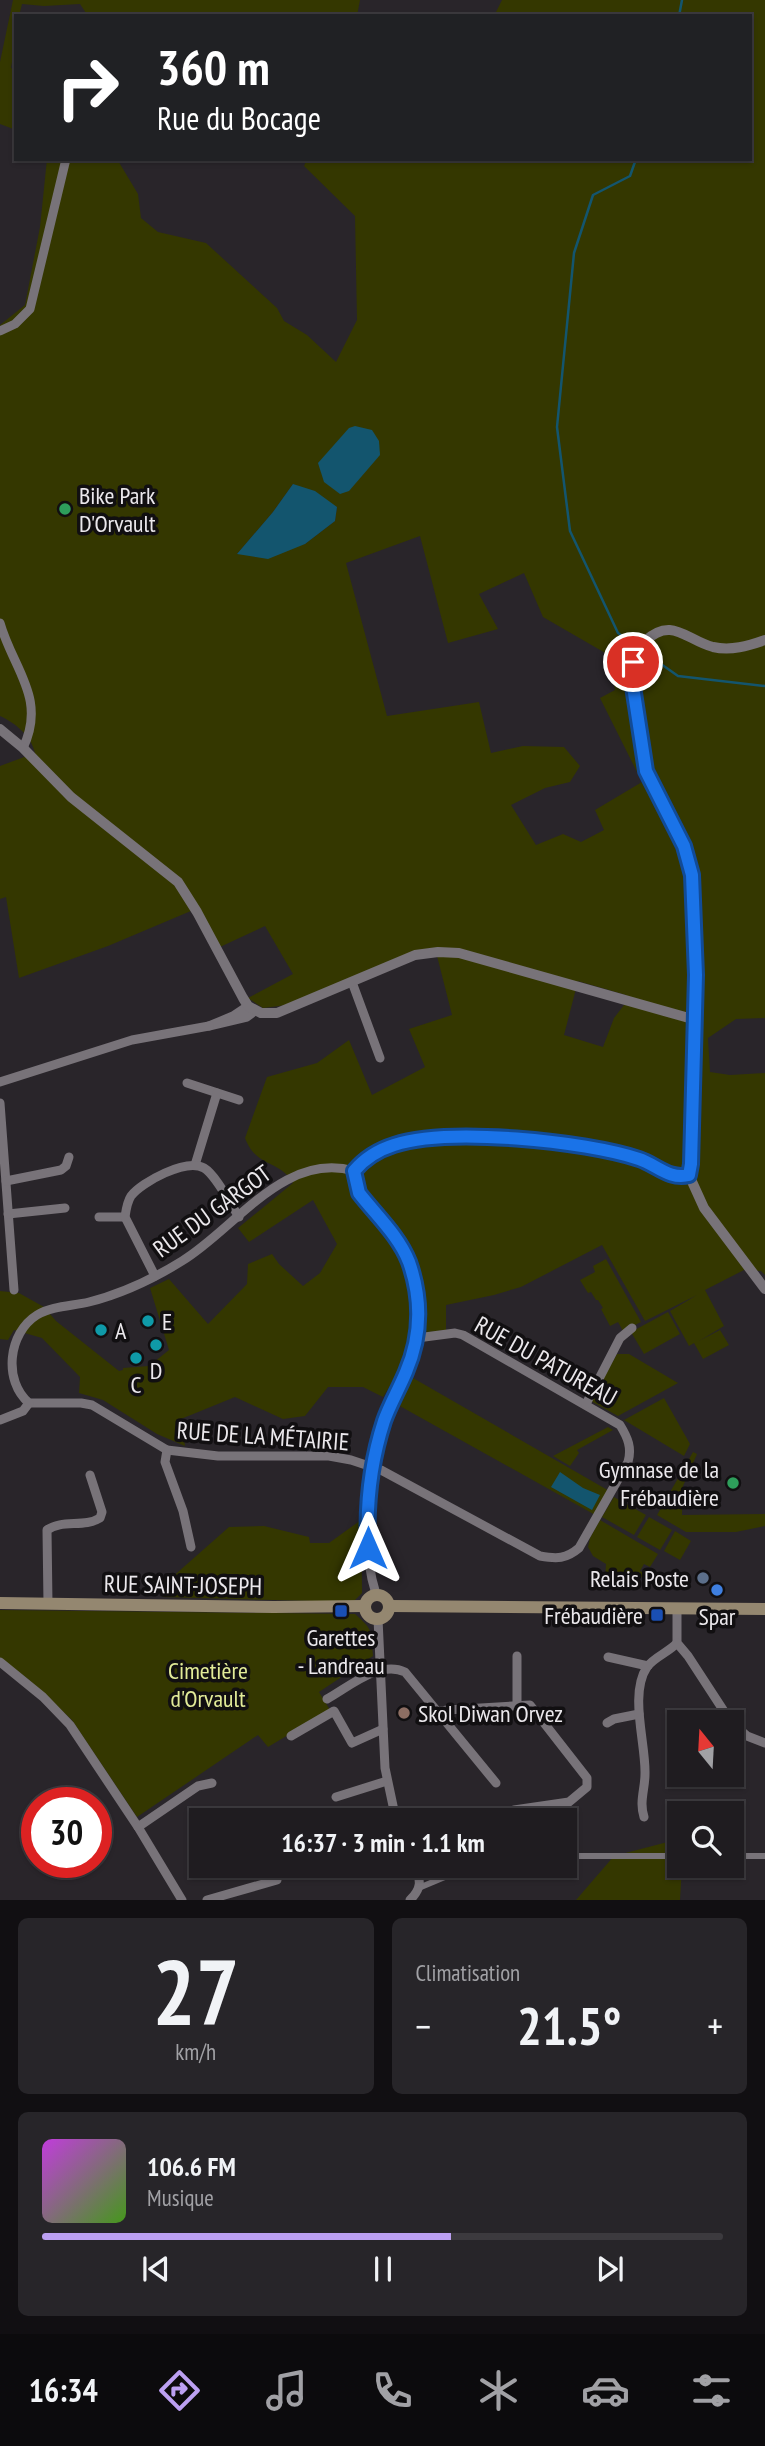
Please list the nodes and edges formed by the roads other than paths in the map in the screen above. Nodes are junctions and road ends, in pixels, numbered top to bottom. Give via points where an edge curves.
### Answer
1 (66, 161) edge
2 (0, 331) edge
3 (0, 623) edge
4 (765, 640) edge
5 (0, 729) edge
6 (23, 748) junction
7 (352, 982) junction
8 (252, 1008) junction
9 (695, 1020) junction
10 (380, 1058) dead end
11 (0, 1082) edge
12 (187, 1083) dead end
13 (217, 1093) junction
14 (239, 1100) dead end
15 (0, 1104) edge
16 (69, 1157) dead end
17 (195, 1165) junction
18 (354, 1171) junction
19 (689, 1175) junction
20 (6, 1181) junction
21 (65, 1208) dead end
22 (8, 1214) junction
23 (99, 1217) dead end
24 (125, 1217) junction
25 (239, 1217) junction
26 (155, 1276) junction
27 (765, 1289) edge
28 (14, 1290) dead end
29 (632, 1328) dead end
30 (417, 1338) junction
31 (29, 1403) junction
32 (586, 1404) junction
33 (0, 1420) edge
34 (167, 1450) junction
35 (374, 1468) junction
36 (90, 1475) dead end
37 (191, 1547) dead end
38 (376, 1594) junction
39 (0, 1603) edge
40 (48, 1604) junction
41 (364, 1606) junction
42 (390, 1606) junction
43 (765, 1609) edge
44 (677, 1610) junction
45 (378, 1619) junction
46 (677, 1643) junction
47 (517, 1656) dead end
48 (608, 1657) dead end
49 (0, 1663) edge
50 (648, 1666) junction
51 (380, 1670) junction
52 (327, 1699) dead end
53 (517, 1706) junction
54 (721, 1710) edge
55 (438, 1712) junction
56 (639, 1714) junction
57 (607, 1723) dead end
58 (383, 1729) junction
59 (744, 1734) edge
60 (291, 1736) dead end
61 (765, 1743) edge
62 (387, 1781) junction
63 (212, 1783) dead end
64 (496, 1783) dead end
65 (337, 1797) dead end
66 (393, 1808) edge
67 (528, 1808) edge
68 (645, 1816) dead end
69 (138, 1827) junction
70 (577, 1856) edge
71 (667, 1856) edge
72 (744, 1856) edge
73 (765, 1857) edge
74 (421, 1878) edge
75 (442, 1878) edge
76 (277, 1880) dead end
77 (421, 1887) junction
78 (183, 1900) edge
79 (207, 1900) edge
80 (410, 1900) edge

1 - 2 street via 30,309
3 - 6 street via 30,693 31,726
4 - 9 street via 725,648 664,630 638,649 633,662 646,771 684,846 692,875
5 - 6 street
6 - 8 street via 71,797 178,882
7 - 8 street via 288,1010 270,1014
7 - 9 street via 415,955 459,953
7 - 10 street
8 - 11 street via 209,1026 132,1040
9 - 19 street
12 - 13 street
13 - 14 street
13 - 17 street
15 - 20 street
16 - 20 street via 61,1170
17 - 24 street via 171,1169 135,1192
17 - 25 street via 210,1173
18 - 19 street via 395,1145 439,1138 497,1138 607,1151 641,1159 671,1176
18 - 25 street, RUE DU GARGOT via 331,1167 300,1172
18 - 30 street via 359,1193 408,1261 417,1300
19 - 27 street via 704,1208
20 - 22 street
21 - 22 street
22 - 28 street
23 - 24 street
24 - 26 street
25 - 26 street, RUE DU GARGOT via 184,1260
26 - 31 street, RUE DU GARGOT via 125,1290 36,1315 29,1322 12,1357 15,1379
29 - 32 street via 620,1338
30 - 32 street, RUE DU PATUREAU via 463,1335
30 - 35 street via 385,1420
31 - 33 street via 23,1411
31 - 34 street, RUE DE LA MÉTAIRIE via 92,1405
32 - 35 street, RUE DU PATUREAU via 620,1425 631,1453 579,1548 569,1557 540,1556
34 - 35 street, RUE DE LA MÉTAIRIE via 218,1457 329,1456
34 - 37 street via 166,1462
35 - 38 street via 367,1532
36 - 40 street via 100,1518 47,1530
38 - 41 main road
38 - 42 main road via 386,1597
39 - 40 main road, RUE SAINT-JOSEPH
40 - 41 main road, RUE SAINT-JOSEPH
41 - 45 main road via 368,1616
42 - 44 main road
42 - 45 main road via 387,1615
43 - 44 main road
44 - 46 street
45 - 51 street
46 - 50 street
46 - 54 street
47 - 53 street
48 - 50 street
49 - 69 street via 60,1712
50 - 56 street
51 - 52 street
51 - 55 street via 405,1672
51 - 58 street
53 - 55 street
53 - 67 street via 530,1705 588,1782 569,1802
55 - 64 street
56 - 57 street
56 - 68 street via 645,1773 641,1808
58 - 60 street via 352,1743 334,1711
58 - 62 street
59 - 61 street
62 - 65 street
62 - 66 street
63 - 69 street via 198,1786
69 - 78 street
70 - 71 street
72 - 73 street
74 - 77 street
75 - 77 street
76 - 79 street
77 - 80 street

